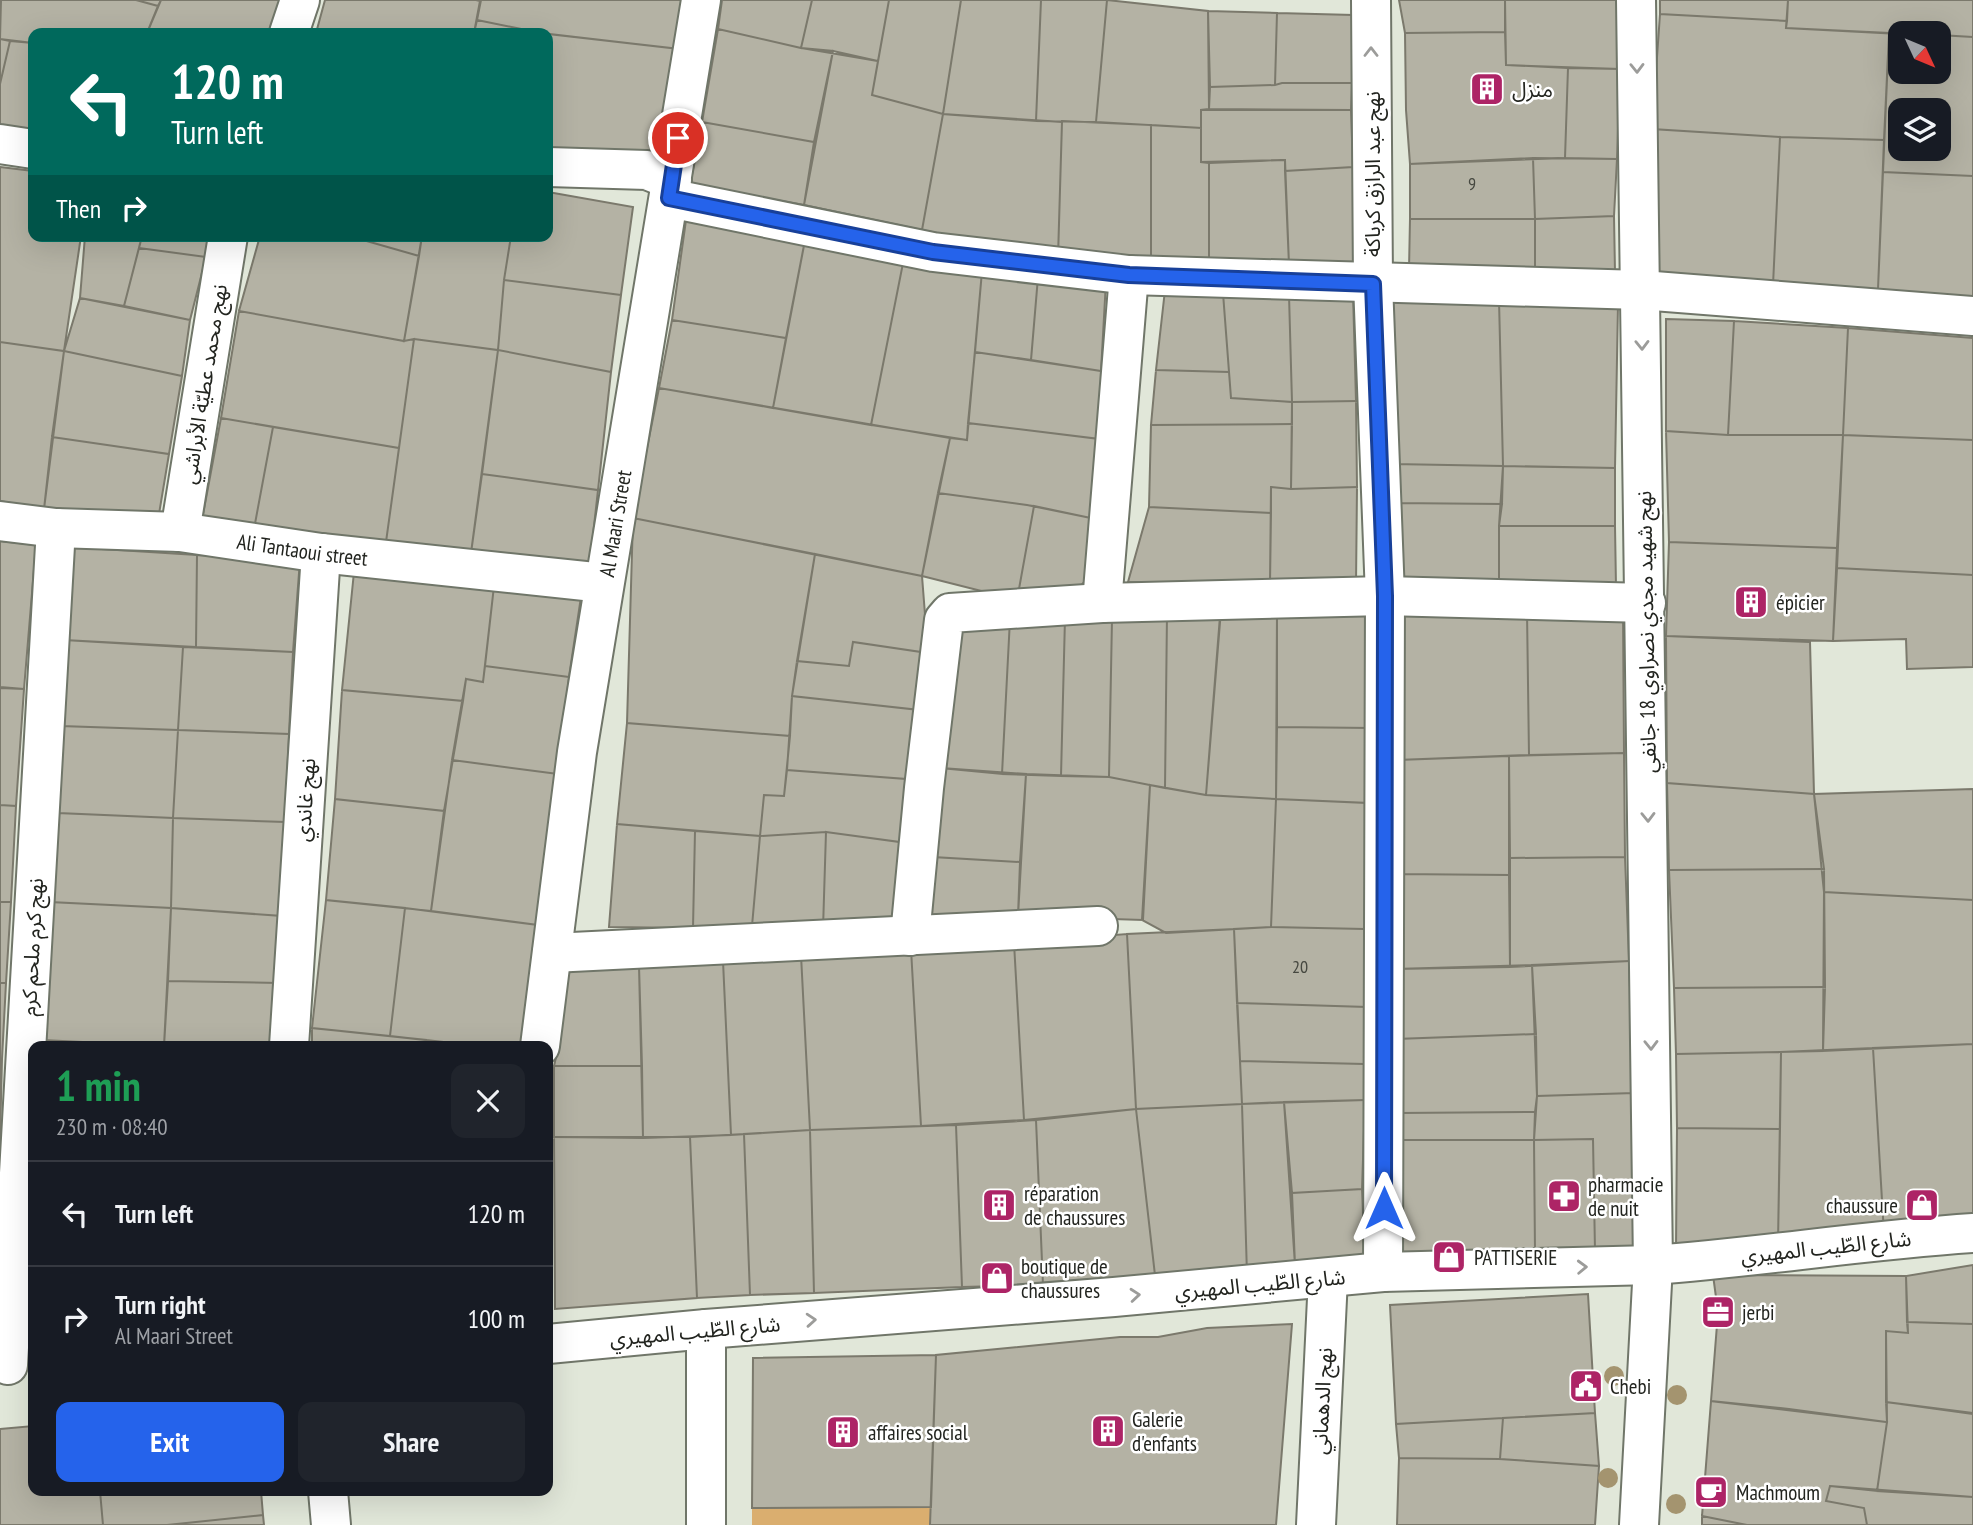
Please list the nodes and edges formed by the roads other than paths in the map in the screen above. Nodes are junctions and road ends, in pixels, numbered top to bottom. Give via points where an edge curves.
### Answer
1 (300, 0) edge
2 (701, 0) edge
3 (1636, 0) edge
4 (1364, 1) edge
5 (291, 28) edge
6 (0, 144) edge
7 (28, 148) edge
8 (553, 167) edge
9 (670, 189) junction
10 (228, 242) edge
11 (1129, 275) junction
12 (1373, 284) junction
13 (1641, 290) junction
14 (1973, 316) edge
15 (0, 521) edge
16 (56, 528) junction
17 (180, 532) junction
18 (321, 554) junction
19 (604, 583) junction
20 (1385, 596) junction
21 (1102, 603) junction
22 (1646, 603) junction
23 (1098, 926) dead end
24 (910, 936) junction
25 (552, 953) junction
26 (30, 1041) edge
27 (289, 1041) edge
28 (541, 1041) edge
29 (28, 1086) edge
30 (1973, 1233) edge
31 (1653, 1265) junction
32 (1383, 1272) junction
33 (1328, 1278) junction
34 (706, 1329) junction
35 (553, 1344) edge
36 (14, 1365) edge
37 (328, 1496) edge
38 (331, 1525) edge
39 (706, 1525) edge
40 (1316, 1525) edge
41 (1639, 1525) edge

1 - 5 street
2 - 9 street, Al Maari Street
3 -> 13 street, نهج شهيد مجدي نصراوي 18 جانفي
12 -> 4 street, نهج عبد الرازق كرباكة
6 - 7 street
8 - 9 street via 647,170
9 - 11 street via 933,252
9 - 19 street, Al Maari Street
10 - 17 street, نهج محمد عطيّة الأبراشي
11 - 12 street
11 - 21 street
12 - 13 street
12 - 20 street, نهج عبد الرازق كرباكة
13 - 14 street
13 -> 22 street, نهج شهيد مجدي نصراوي 18 جانفي
15 - 16 street, Ali Tantaoui street
16 - 17 street, Ali Tantaoui street
16 - 26 street, نهج كرم ملحم كرم
17 - 18 street, Ali Tantaoui street
18 - 19 street, Ali Tantaoui street
18 - 27 street, نهج غاندي
19 - 25 street, Al Maari Street
20 - 21 street
20 - 22 street
20 - 32 street, نهج عبد الرازق كرباكة
21 - 24 street via 945,616
22 -> 31 street, نهج شهيد مجدي نصراوي 18 جانفي
23 - 24 street
24 - 25 street
25 - 28 street, Al Maari Street
29 - 36 street, نهج كرم ملحم كرم
30 - 31 street, شارع الطّيب المهيري
32 -> 31 street, شارع الطّيب المهيري
31 - 41 street, نهج شهيد مجدي نصراوي 18 جانفي
32 - 33 street, شارع الطّيب المهيري
34 -> 33 street, شارع الطّيب المهيري
33 - 40 street, نهج الدهماني
34 - 35 street, شارع الطّيب المهيري
34 - 39 street
37 - 38 street

